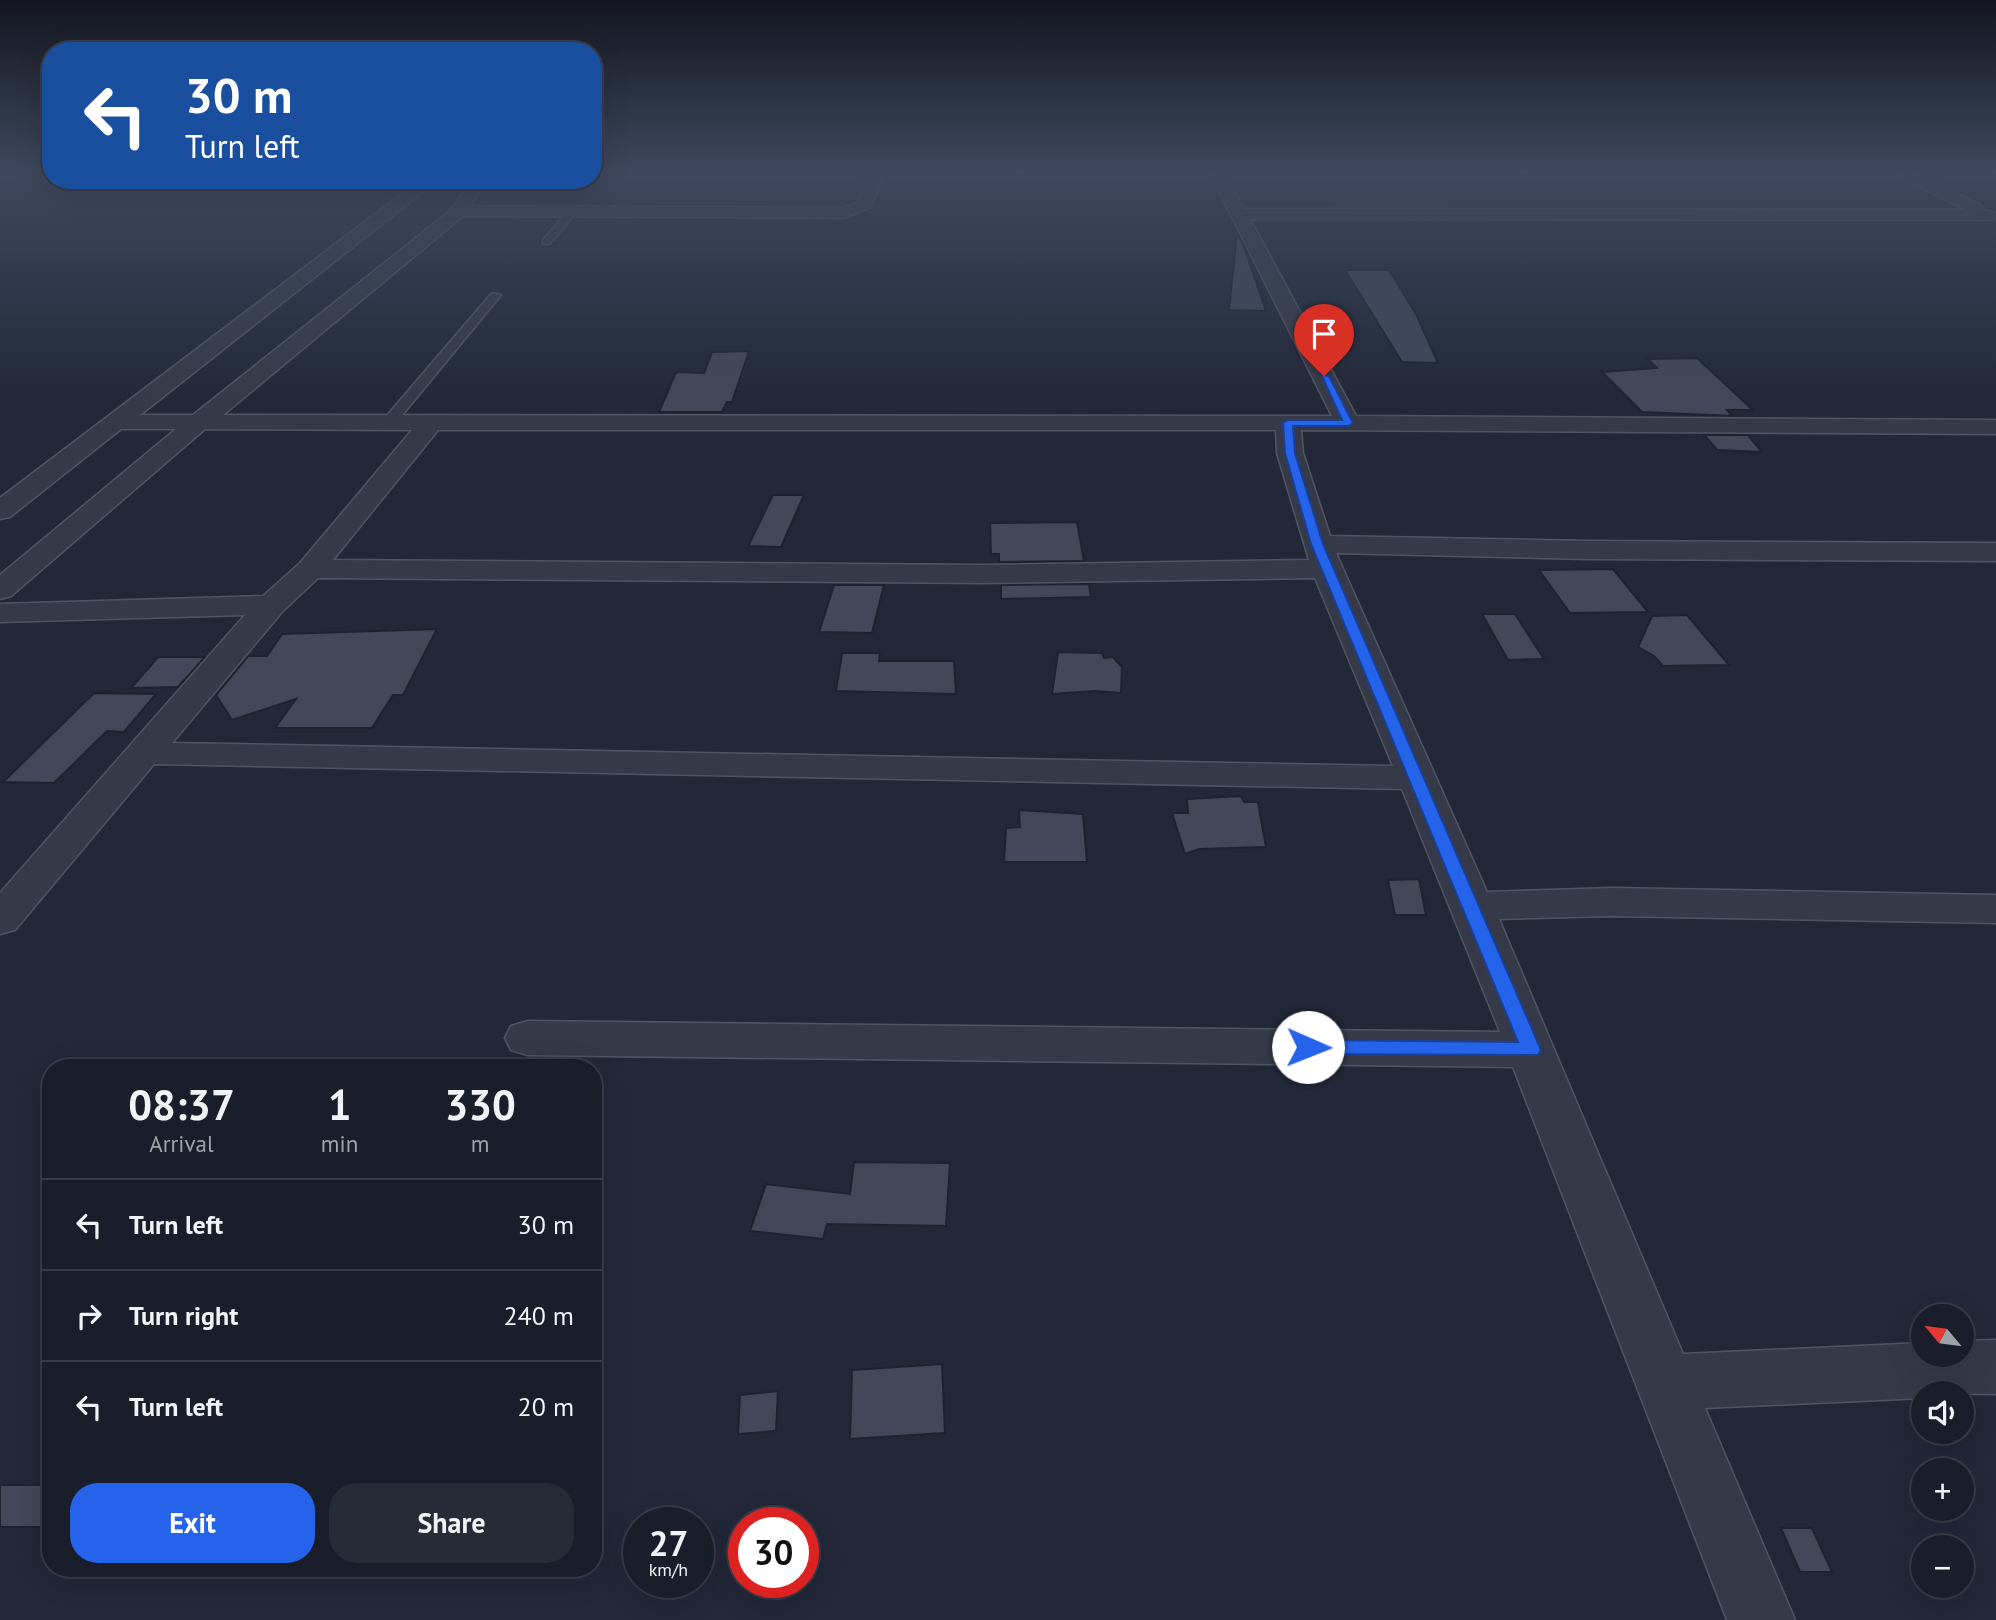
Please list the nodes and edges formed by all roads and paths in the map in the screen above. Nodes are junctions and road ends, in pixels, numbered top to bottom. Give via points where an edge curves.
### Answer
1 (342, 249) edge
2 (412, 249) edge
3 (1256, 249) edge
4 (496, 295) dead end
5 (119, 422) junction
6 (389, 422) junction
7 (430, 422) junction
8 (1288, 423) junction
9 (1348, 423) junction
10 (197, 424) junction
11 (1996, 426) edge
12 (0, 511) edge
13 (1996, 552) edge
14 (1322, 557) junction
15 (310, 569) junction
16 (0, 590) edge
17 (271, 605) junction
18 (0, 612) edge
19 (144, 753) junction
20 (1417, 778) junction
21 (1472, 906) junction
22 (1996, 909) edge
23 (0, 920) edge
24 (527, 1038) dead end
25 (1531, 1050) junction
26 (1996, 1367) edge
27 (1664, 1382) junction
28 (1761, 1620) edge

1 - 5 street
2 - 10 street
3 - 9 street
4 - 6 lane
5 - 10 street
5 - 12 street
6 - 7 street
6 - 10 street
7 - 8 street
7 - 15 street
8 - 9 street
8 - 14 street via 1290,453
9 - 11 street
10 - 16 street
13 - 14 street via 1588,550
14 - 15 street via 968,574
14 - 20 street
15 - 17 street
17 - 18 street
17 - 19 street
19 - 20 street
19 - 23 street
20 - 21 street
21 - 22 street via 1612,902
21 - 25 street
24 - 25 street
25 - 27 street
26 - 27 street
27 - 28 street

